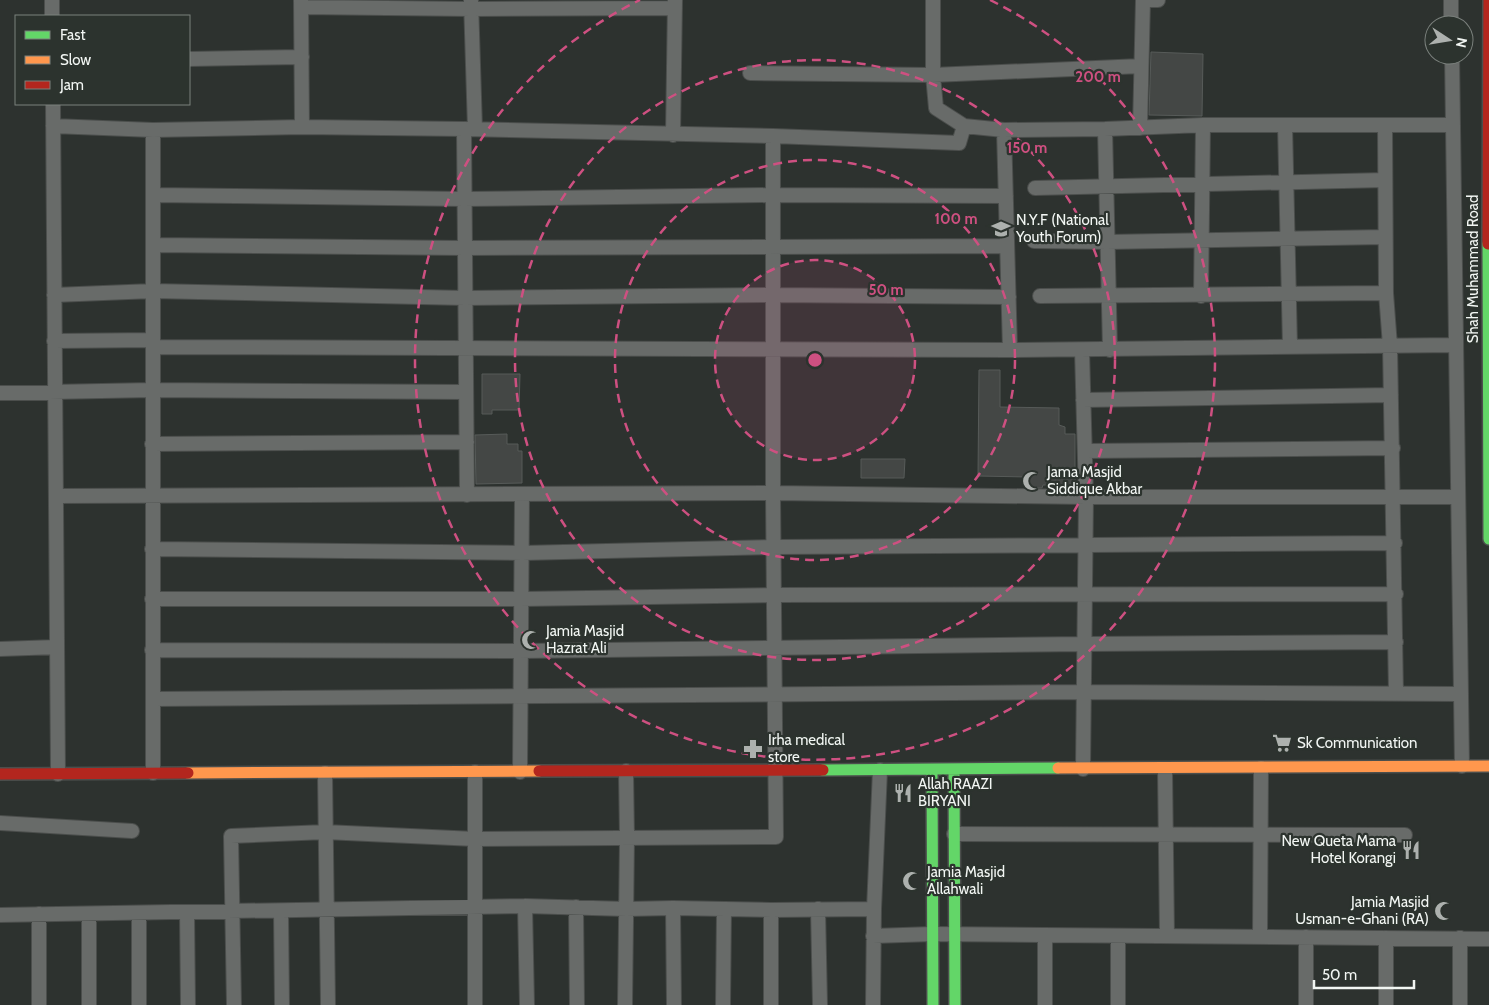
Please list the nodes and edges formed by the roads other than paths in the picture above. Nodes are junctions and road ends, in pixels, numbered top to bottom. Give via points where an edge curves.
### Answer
1 (52, 0) edge
2 (933, 0) edge
3 (1143, 0) edge
4 (1158, 0) edge
5 (1451, 0) edge
6 (1489, 0) edge
7 (301, 3) edge
8 (471, 4) edge
9 (675, 4) edge
10 (52, 15) edge
11 (1451, 15) edge
12 (302, 57) junction
13 (190, 59) edge
14 (1452, 65) edge
15 (1141, 66) junction
16 (750, 73) dead end
17 (933, 75) junction
18 (53, 105) edge
19 (1285, 124) junction
20 (1203, 125) junction
21 (1385, 125) junction
22 (1453, 125) junction
23 (53, 126) junction
24 (302, 126) junction
25 (964, 126) junction
26 (1140, 128) junction
27 (469, 129) junction
28 (1105, 129) junction
29 (153, 130) junction
30 (1004, 130) junction
31 (673, 134) junction
32 (773, 136) junction
33 (1385, 180) junction
34 (1286, 181) junction
35 (1201, 184) junction
36 (1106, 186) junction
37 (1035, 188) dead end
38 (153, 195) junction
39 (773, 195) junction
40 (1006, 196) junction
41 (464, 199) junction
42 (1386, 237) junction
43 (1287, 238) junction
44 (1201, 240) junction
45 (1034, 241) dead end
46 (1107, 242) junction
47 (153, 245) junction
48 (773, 246) junction
49 (1008, 246) junction
50 (465, 248) junction
51 (153, 291) junction
52 (1386, 292) junction
53 (1288, 294) junction
54 (54, 295) junction
55 (773, 295) junction
56 (1040, 296) dead end
57 (1108, 296) junction
58 (1201, 296) junction
59 (1009, 297) junction
60 (465, 298) junction
61 (54, 341) junction
62 (153, 343) junction
63 (1456, 345) junction
64 (1390, 346) junction
65 (1290, 347) junction
66 (466, 348) junction
67 (773, 349) junction
68 (1010, 350) junction
69 (1082, 350) junction
70 (1110, 350) junction
71 (152, 390) junction
72 (55, 391) junction
73 (466, 392) junction
74 (0, 393) edge
75 (1391, 395) junction
76 (1083, 400) junction
77 (467, 442) junction
78 (152, 444) junction
79 (1393, 448) junction
80 (1084, 451) junction
81 (773, 493) junction
82 (468, 495) junction
83 (522, 495) junction
84 (56, 496) junction
85 (152, 497) junction
86 (1086, 497) junction
87 (1394, 497) junction
88 (1458, 497) junction
89 (1489, 539) edge
90 (1395, 544) junction
91 (1085, 545) junction
92 (773, 547) junction
93 (152, 549) junction
94 (522, 552) junction
95 (1085, 594) junction
96 (1396, 594) junction
97 (774, 595) junction
98 (152, 599) junction
99 (522, 599) junction
100 (1396, 642) junction
101 (1084, 644) junction
102 (57, 647) junction
103 (774, 647) junction
104 (0, 648) edge
105 (152, 650) junction
106 (521, 651) junction
107 (1084, 692) junction
108 (1396, 693) junction
109 (775, 694) junction
110 (1460, 694) junction
111 (521, 695) junction
112 (153, 699) junction
113 (1462, 766) junction
114 (1489, 766) edge
115 (1261, 768) junction
116 (1083, 769) junction
117 (1165, 769) junction
118 (880, 770) junction
119 (932, 770) junction
120 (954, 770) junction
121 (626, 771) junction
122 (776, 771) junction
123 (475, 772) junction
124 (520, 772) junction
125 (153, 773) junction
126 (325, 773) junction
127 (0, 774) edge
128 (58, 774) junction
129 (0, 823) edge
130 (132, 831) dead end
131 (325, 832) junction
132 (954, 834) junction
133 (1166, 834) junction
134 (1261, 834) junction
135 (1405, 835) dead end
136 (627, 838) junction
137 (475, 839) junction
138 (525, 906) junction
139 (576, 907) junction
140 (475, 908) junction
141 (673, 908) junction
142 (626, 909) junction
143 (818, 909) junction
144 (874, 909) junction
145 (326, 910) junction
146 (724, 910) junction
147 (771, 910) junction
148 (281, 911) junction
149 (187, 912) junction
150 (233, 912) junction
151 (140, 913) junction
152 (39, 914) junction
153 (89, 914) junction
154 (0, 915) edge
155 (933, 934) junction
156 (954, 934) junction
157 (1045, 935) junction
158 (873, 936) junction
159 (1118, 936) junction
160 (1167, 936) junction
161 (1260, 937) junction
162 (1306, 937) junction
163 (1386, 938) junction
164 (1460, 938) junction
165 (1489, 939) edge
166 (39, 1005) edge
167 (89, 1005) edge
168 (140, 1005) edge
169 (188, 1005) edge
170 (234, 1005) edge
171 (282, 1005) edge
172 (328, 1005) edge
173 (475, 1005) edge
174 (527, 1005) edge
175 (577, 1005) edge
176 (625, 1005) edge
177 (674, 1005) edge
178 (722, 1005) edge
179 (771, 1005) edge
180 (820, 1005) edge
181 (873, 1005) edge
182 (934, 1005) edge
183 (955, 1005) edge
184 (1045, 1005) edge
185 (1118, 1005) edge
186 (1306, 1005) edge
187 (1386, 1005) edge
188 (1460, 1005) edge

1 - 10 street
2 - 17 street
3 - 4 street
3 - 15 street
5 - 11 street
6 - 89 street, Shah Muhammad Road
7 - 8 street
7 - 12 street
8 - 9 street
8 - 27 street
9 - 31 street
12 - 13 street
12 - 24 street
14 - 22 street
15 - 17 street
15 - 26 street
16 - 17 street
17 - 25 street via 936,108
18 - 23 street
19 - 20 street
19 - 21 street
19 - 34 street
20 - 26 street
20 - 35 street
21 - 22 street
21 - 33 street
22 - 63 street
23 - 29 street
23 - 54 street
24 - 27 street
24 - 29 street
25 - 30 street
25 - 32 street via 959,143
26 - 28 street
27 - 31 street
27 - 41 street
28 - 30 street
28 - 36 street
29 - 38 street
30 - 40 street
31 - 32 street
32 - 39 street
33 - 34 street
33 - 42 street
34 - 35 street
34 - 43 street
35 - 36 street
35 - 44 street
36 - 37 street
36 - 46 street
38 - 41 street
38 - 47 street
39 - 40 street
39 - 41 street
39 - 48 street
40 - 49 street
41 - 50 street
42 - 43 street
42 - 52 street
43 - 44 street
43 - 53 street
44 - 46 street
44 - 58 street
45 - 46 street
46 - 57 street
47 - 50 street
47 - 51 street
48 - 49 street
48 - 50 street
48 - 55 street
49 - 59 street
50 - 60 street
51 - 54 street
51 - 60 street
51 - 62 street
52 - 53 street
52 - 64 street
53 - 58 street
53 - 65 street
54 - 61 street
55 - 59 street
55 - 60 street
55 - 67 street
56 - 57 street
57 - 58 street
57 - 70 street
59 - 68 street
60 - 66 street
61 - 62 street
61 - 72 street
62 - 66 street
62 - 71 street
63 - 64 street
63 - 88 street
64 - 65 street
64 - 75 street
65 - 70 street
66 - 67 street
66 - 73 street
67 - 68 street
67 - 81 street
68 - 69 street
69 - 70 street
69 - 76 street
71 - 72 street
71 - 73 street
71 - 78 street
72 - 74 street
72 - 84 street
73 - 77 street
75 - 76 street
75 - 79 street
76 - 80 street
77 - 78 street
77 - 82 street
78 - 85 street
79 - 80 street
79 - 87 street
80 - 86 street
81 - 83 street
81 - 86 street
81 - 92 street
82 - 83 street
82 - 85 street
83 - 94 street
84 - 85 street
84 - 102 street
85 - 93 street
86 - 87 street
86 - 91 street
87 - 88 street
87 - 90 street
88 - 110 street
90 - 91 street
90 - 96 street
91 - 92 street
91 - 95 street
92 - 94 street
92 - 97 street
93 - 94 street
93 - 98 street
94 - 99 street
95 - 96 street
95 - 97 street
95 - 101 street
96 - 100 street
97 - 99 street
97 - 103 street
98 - 99 street
98 - 105 street
99 - 106 street
100 - 101 street
100 - 108 street
101 - 103 street
101 - 107 street
102 - 104 street
102 - 128 street
103 - 106 street
103 - 109 street
105 - 106 street
105 - 112 street
106 - 111 street
107 - 108 street
107 - 109 street
107 - 116 street
108 - 110 street
109 - 111 street
109 - 122 street
110 - 113 street
111 - 112 street
111 - 124 street
112 - 125 street
113 - 114 street
113 - 115 street
115 - 117 street
115 - 134 street
116 - 117 street
116 - 120 street
117 - 133 street
118 - 119 street
118 - 122 street
118 - 144 street
119 - 120 street
119 - 155 street
120 - 132 street
121 - 122 street
121 - 124 street
121 - 136 street
122 - 136 street via 776,837
123 - 124 street
123 - 126 street
123 - 137 street
125 - 126 street
125 - 128 street
126 - 131 street
127 - 128 street
129 - 130 street
131 - 137 street
131 - 145 street
131 - 150 street via 231,836
132 - 133 street
132 - 156 street
133 - 134 street
133 - 160 street
134 - 135 street
134 - 161 street
136 - 137 street
136 - 142 street
137 - 140 street
138 - 139 street
138 - 140 street
138 - 174 street
139 - 142 street
139 - 175 street
140 - 145 street
140 - 173 street
141 - 142 street
141 - 146 street
141 - 177 street
142 - 176 street
143 - 144 street
143 - 147 street
143 - 180 street
144 - 158 street
145 - 148 street
145 - 172 street
146 - 147 street
146 - 178 street
147 - 179 street
148 - 150 street
148 - 171 street
149 - 150 street
149 - 151 street
149 - 169 street
150 - 170 street
151 - 153 street
151 - 168 street
152 - 153 street
152 - 154 street
152 - 166 street
153 - 167 street
155 - 156 street
155 - 158 street
155 - 182 street
156 - 157 street
156 - 183 street
157 - 159 street
157 - 184 street
158 - 181 street
159 - 160 street
159 - 185 street
160 - 161 street
161 - 162 street
162 - 163 street
162 - 186 street
163 - 164 street
163 - 187 street
164 - 165 street
164 - 188 street

